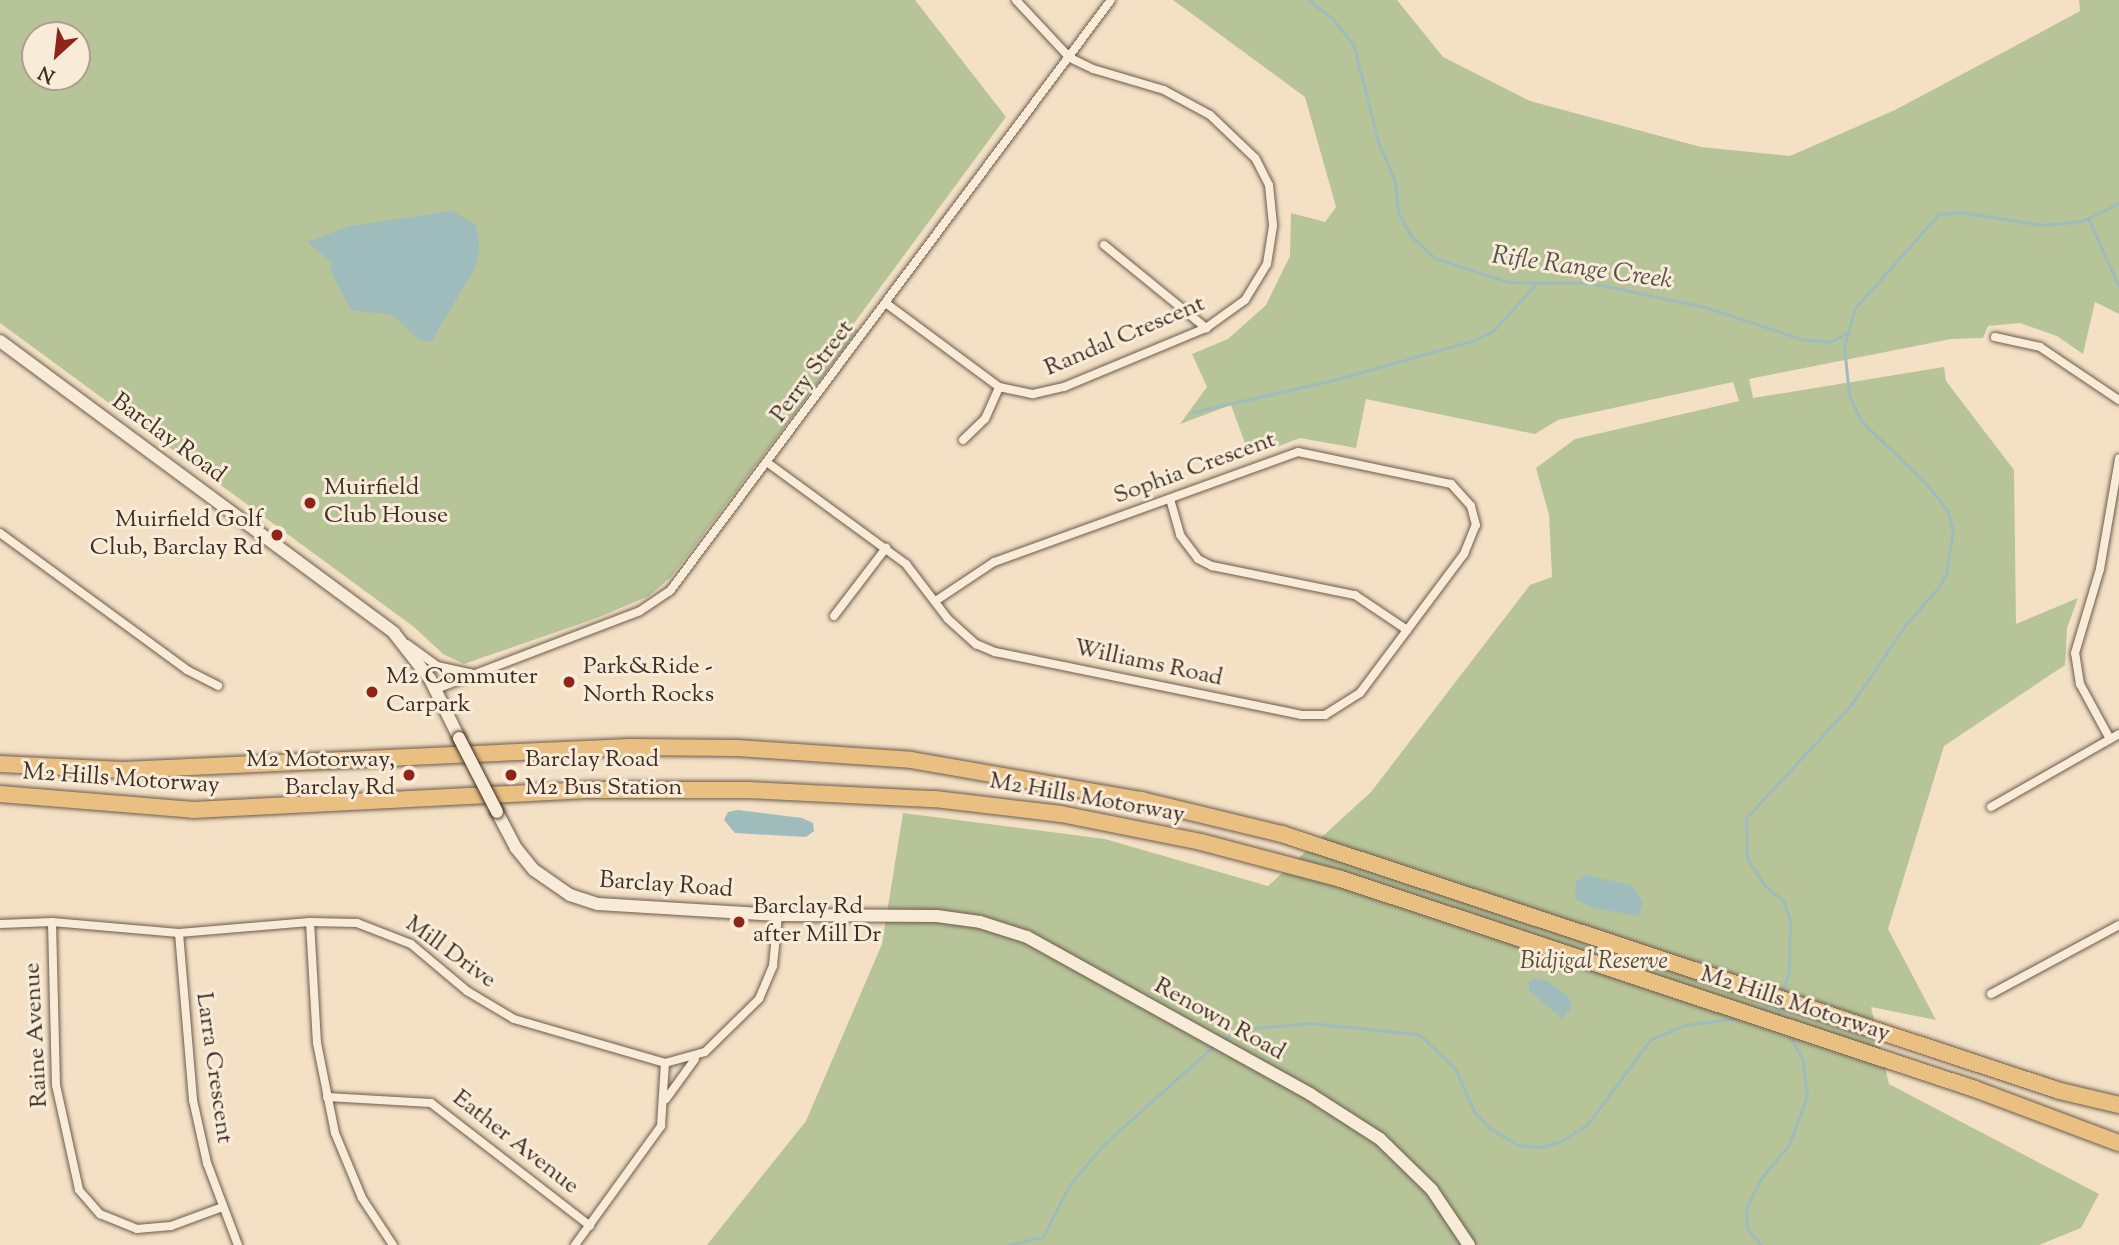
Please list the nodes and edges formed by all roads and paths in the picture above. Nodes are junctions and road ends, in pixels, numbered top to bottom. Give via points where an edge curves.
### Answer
1 (1016, 0) edge
2 (1111, 0) edge
3 (1070, 58) junction
4 (1104, 245) dead end
5 (887, 304) junction
6 (1206, 328) junction
7 (1994, 337) dead end
8 (0, 341) edge
9 (999, 387) junction
10 (2119, 400) edge
11 (963, 440) dead end
12 (2119, 459) edge
13 (768, 463) junction
14 (1170, 499) junction
15 (1471, 506) joint
16 (0, 533) edge
17 (886, 548) junction
18 (937, 600) junction
19 (834, 617) dead end
20 (1407, 630) junction
21 (394, 633) junction
22 (472, 673) junction
23 (218, 686) dead end
24 (436, 689) junction
25 (2119, 734) edge
26 (2110, 739) junction
27 (0, 764) edge
28 (0, 794) edge
29 (1991, 807) dead end
30 (778, 915) junction
31 (900, 917) joint
32 (52, 922) junction
33 (310, 922) junction
34 (0, 924) edge
35 (2119, 925) edge
36 (179, 933) junction
37 (1991, 994) dead end
38 (697, 1057) junction
39 (665, 1063) junction
40 (2012, 1075) junction
41 (327, 1097) junction
42 (2119, 1097) edge
43 (664, 1103) junction
44 (2119, 1105) edge
45 (2081, 1129) junction
46 (2119, 1143) edge
47 (2119, 1148) edge
48 (223, 1207) junction
49 (590, 1226) junction
50 (238, 1245) edge
51 (393, 1245) edge
52 (575, 1245) edge
53 (1469, 1245) edge

1 - 3 street
2 - 3 street, Perry Street
3 - 5 street, Perry Street
3 - 6 street, Randal Crescent via 1164,90 1210,115 1255,159 1269,185 1273,225 1267,264 1245,300
4 - 6 street
5 - 9 street, Randal Crescent
5 - 13 street, Perry Street
6 - 9 street, Randal Crescent via 1064,387 1033,394
7 - 10 street via 2040,347
8 - 21 main road, Barclay Road
9 - 11 street via 985,419
12 - 26 street via 2100,569 2075,653 2080,684
13 - 17 street, Williams Road
13 - 22 street, Perry Street via 661,599 640,611
14 - 15 street, Sophia Crescent via 1298,452 1435,479 1461,492
14 - 18 street, Sophia Crescent via 994,562
14 - 20 street via 1180,535 1198,559 1212,566 1355,595
15 - 20 street, Williams Road via 1476,525 1472,541
16 - 23 street via 187,670
17 - 18 street, Williams Road
17 - 19 street
18 - 20 street, Williams Road via 959,631 995,652 1301,715 1325,715 1344,707 1360,693
21 - 22 street via 437,666
21 - 24 main road, Barclay Road
22 - 24 street, Perry Street
24 - 30 main road, Barclay Road, bridge via 527,863 555,886 612,907
25 - 26 street
26 - 29 street
27 - 40 highway, M2 Hills Motorway via 123,770 631,747 737,748 911,760 1141,800 1282,834
28 - 45 highway, M2 Hills Motorway via 193,810 592,790 798,792 991,804 1102,821 1263,857 1870,1054
30 - 31 main road, Barclay Road
30 - 38 street, Mill Drive via 773,966 764,990 732,1030
31 - 53 main road, Renown Road via 980,922 1027,937 1310,1094 1380,1139 1432,1190
32 - 34 street, Mill Drive
32 - 36 street, Mill Drive
32 - 48 street, Raine Avenue via 55,1085 79,1190 100,1214 137,1229 171,1226
33 - 36 street, Mill Drive
33 - 39 street, Mill Drive via 383,929 411,944 467,991 514,1019
33 - 41 street via 317,1044
35 - 37 street
36 - 48 street, Larra Crescent via 193,1100
38 - 39 street, Mill Drive
38 - 43 street
39 - 43 street
40 - 42 highway
40 - 44 highway, M2 Hills Motorway
41 - 49 street, Eather Avenue via 432,1103
41 - 51 street via 335,1133 362,1198
43 - 49 street via 656,1134
45 - 46 highway, M2 Hills Motorway
45 - 47 highway
48 - 50 street, Larra Crescent
49 - 52 street

